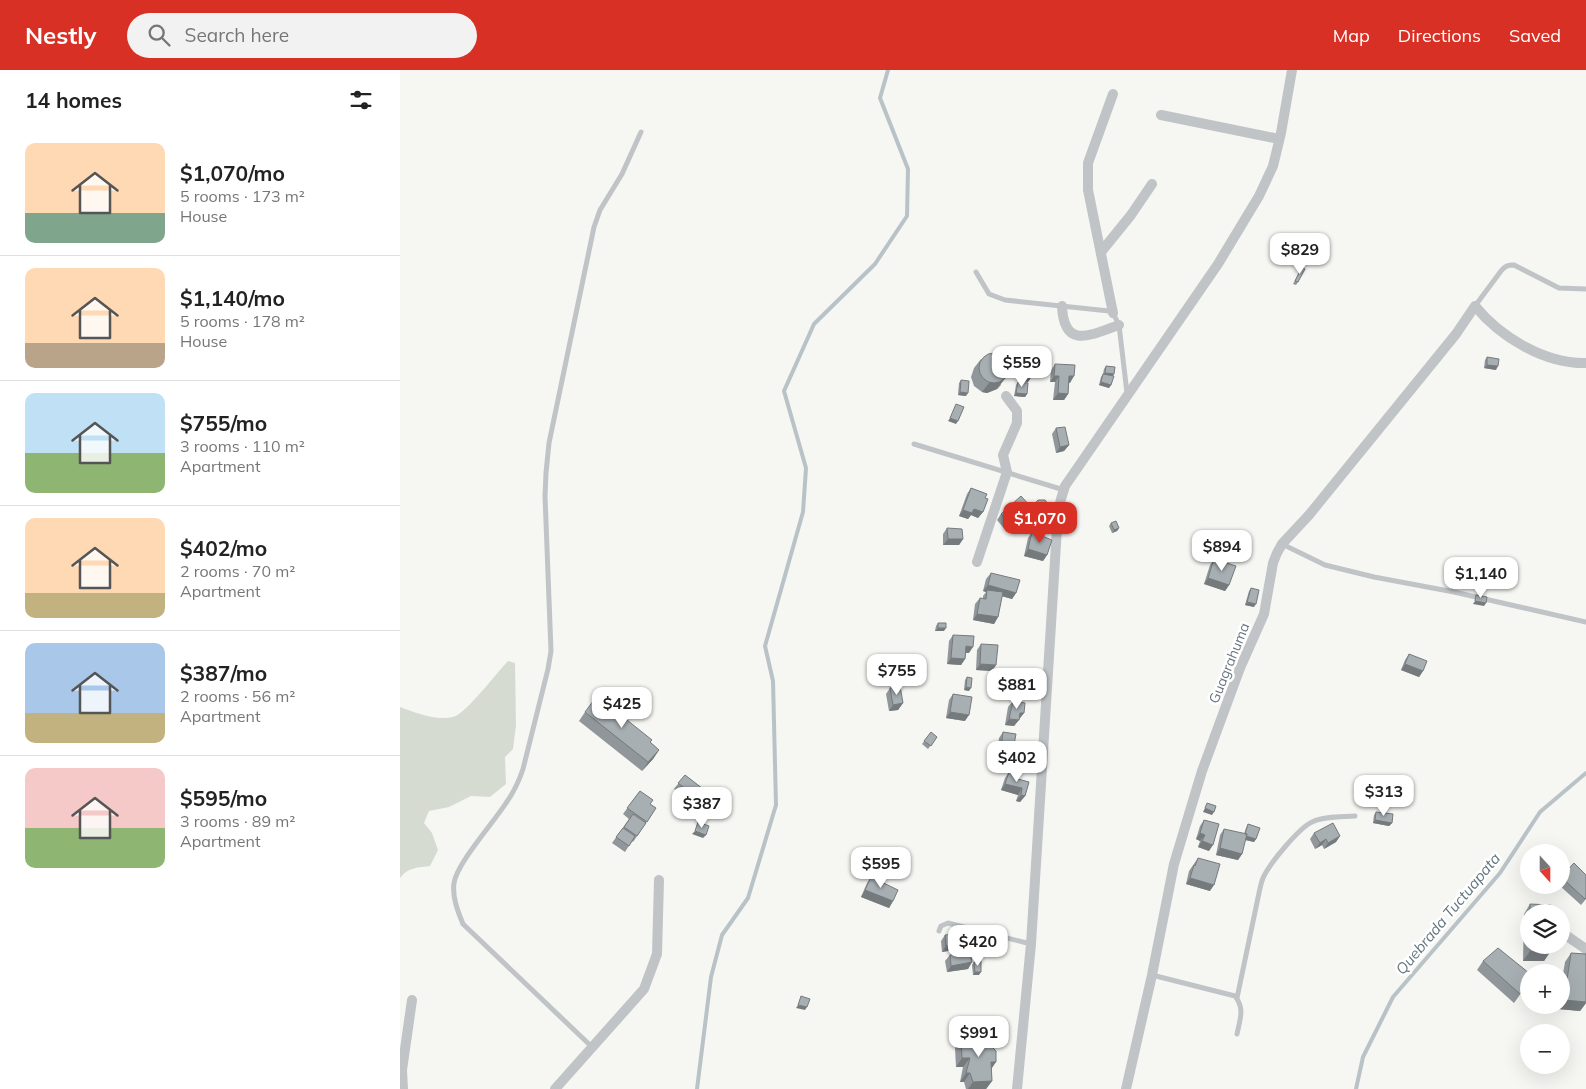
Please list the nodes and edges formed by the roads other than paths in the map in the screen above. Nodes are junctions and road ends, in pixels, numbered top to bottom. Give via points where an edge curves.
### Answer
1 (1292, 70) edge
2 (1113, 94) dead end
3 (1161, 115) dead end
4 (640, 132) dead end
5 (1279, 140) junction
6 (1152, 184) dead end
7 (1100, 252) junction
8 (976, 272) dead end
9 (1586, 289) edge
10 (1062, 306) junction
11 (1475, 306) junction
12 (1113, 313) junction
13 (1119, 325) junction
14 (1586, 363) edge
15 (1006, 396) dead end
16 (1127, 396) junction
17 (914, 444) dead end
18 (1008, 472) junction
19 (1064, 490) junction
20 (1282, 544) junction
21 (977, 562) dead end
22 (1586, 622) edge
23 (1356, 816) dead end
24 (659, 880) dead end
25 (939, 931) dead end
26 (1570, 938) edge
27 (1031, 944) junction
28 (1586, 949) edge
29 (1152, 975) junction
30 (1237, 998) junction
31 (412, 1000) dead end
32 (1237, 1034) dead end
33 (593, 1047) junction
34 (402, 1089) edge
35 (555, 1089) edge
36 (1017, 1089) edge
37 (1126, 1089) edge

1 - 5 street
2 - 7 street via 1088,163 1088,190
3 - 5 street
4 - 33 lane via 594,227 549,444 545,496 551,651 548,669 518,782 460,866 454,883 457,909 463,924
5 - 16 street via 1273,166 1259,196 1218,264
6 - 7 street
7 - 12 street
8 - 10 lane via 989,294 1004,300
9 - 11 lane via 1559,288 1509,265 1504,267
10 - 12 lane
10 - 13 street via 1067,329 1078,336 1084,337
11 - 14 street via 1500,332 1538,353 1558,361
11 - 20 street, Guagrahuma via 1456,334
12 - 13 lane
13 - 16 lane
15 - 18 street via 1018,411 1017,422 1003,455
16 - 19 street
17 - 18 lane
18 - 19 lane
18 - 21 street
19 - 27 street via 1058,512
20 - 22 lane via 1325,566
20 - 29 street, Guagrahuma via 1273,563 1264,614 1240,668 1192,804 1174,864
23 - 30 lane via 1310,823 1270,865 1259,893
24 - 33 street via 657,954 644,989
25 - 27 lane via 944,924 954,924
26 - 28 street
27 - 36 street
29 - 30 lane
29 - 37 street, Guagrahuma
30 - 32 lane via 1242,1012
31 - 34 street
33 - 35 street

